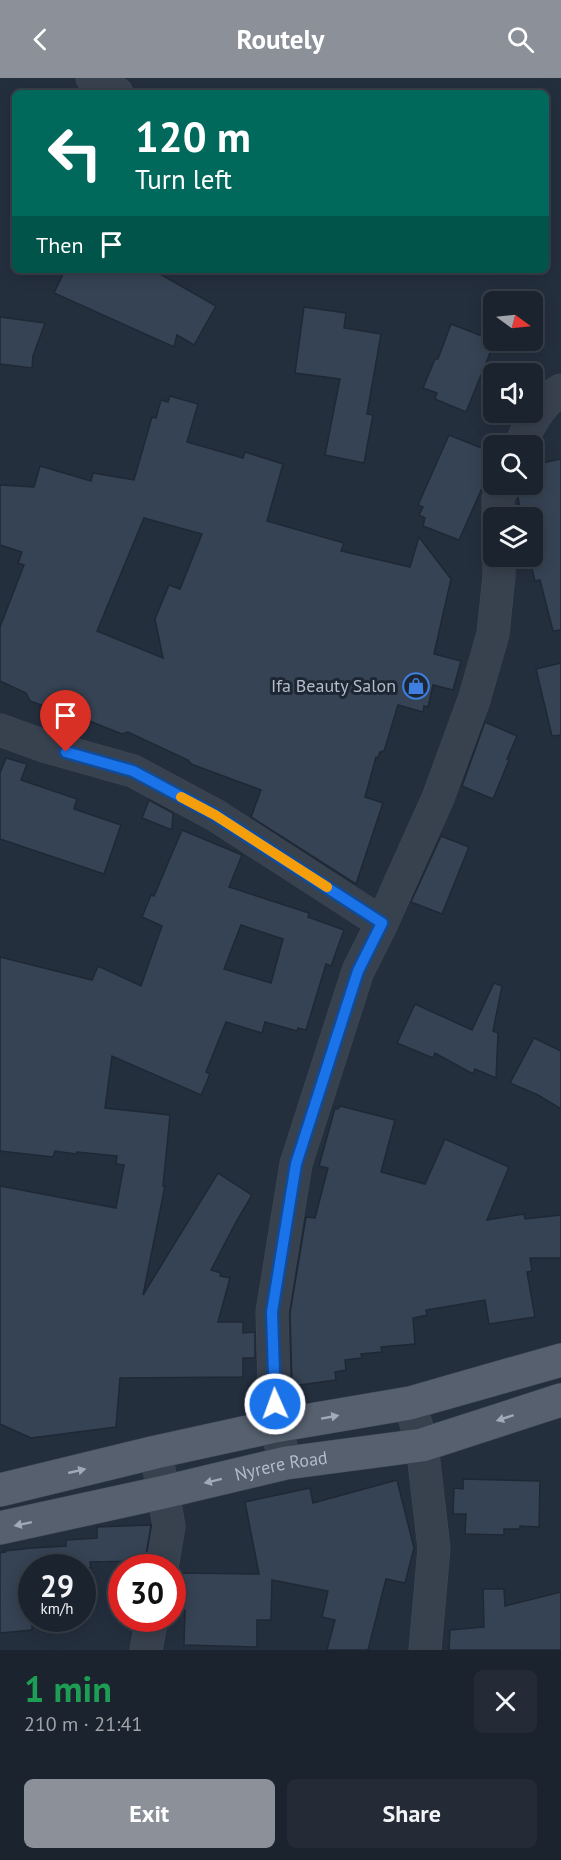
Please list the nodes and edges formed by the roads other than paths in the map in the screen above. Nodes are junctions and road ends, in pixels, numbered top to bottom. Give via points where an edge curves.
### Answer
1 (92, 78) edge
2 (110, 90) edge
3 (561, 390) edge
4 (524, 435) edge
5 (499, 567) edge
6 (0, 730) edge
7 (382, 923) junction
8 (561, 1360) edge
9 (561, 1400) edge
10 (410, 1402) junction
11 (276, 1426) junction
12 (422, 1444) junction
13 (156, 1452) junction
14 (286, 1463) junction
15 (0, 1490) edge
16 (164, 1492) junction
17 (0, 1528) edge
18 (164, 1554) edge
19 (149, 1632) edge
20 (146, 1650) edge
21 (425, 1650) edge

1 - 2 street
3 - 4 street via 551,396
5 - 7 street via 493,634 474,700 438,798
6 - 7 street via 133,771 215,815
7 - 11 street via 358,971 296,1164 272,1312
8 - 10 main road
9 -> 12 main road, Nyrere Road
11 -> 10 main road
10 - 12 street
11 - 13 main road
11 - 14 street
12 - 14 main road, Nyrere Road
12 - 21 street via 434,1548
15 -> 13 main road
13 - 16 street
14 -> 16 main road, Nyrere Road
16 -> 17 main road, Nyrere Road
16 - 18 street via 169,1526
19 - 20 street

